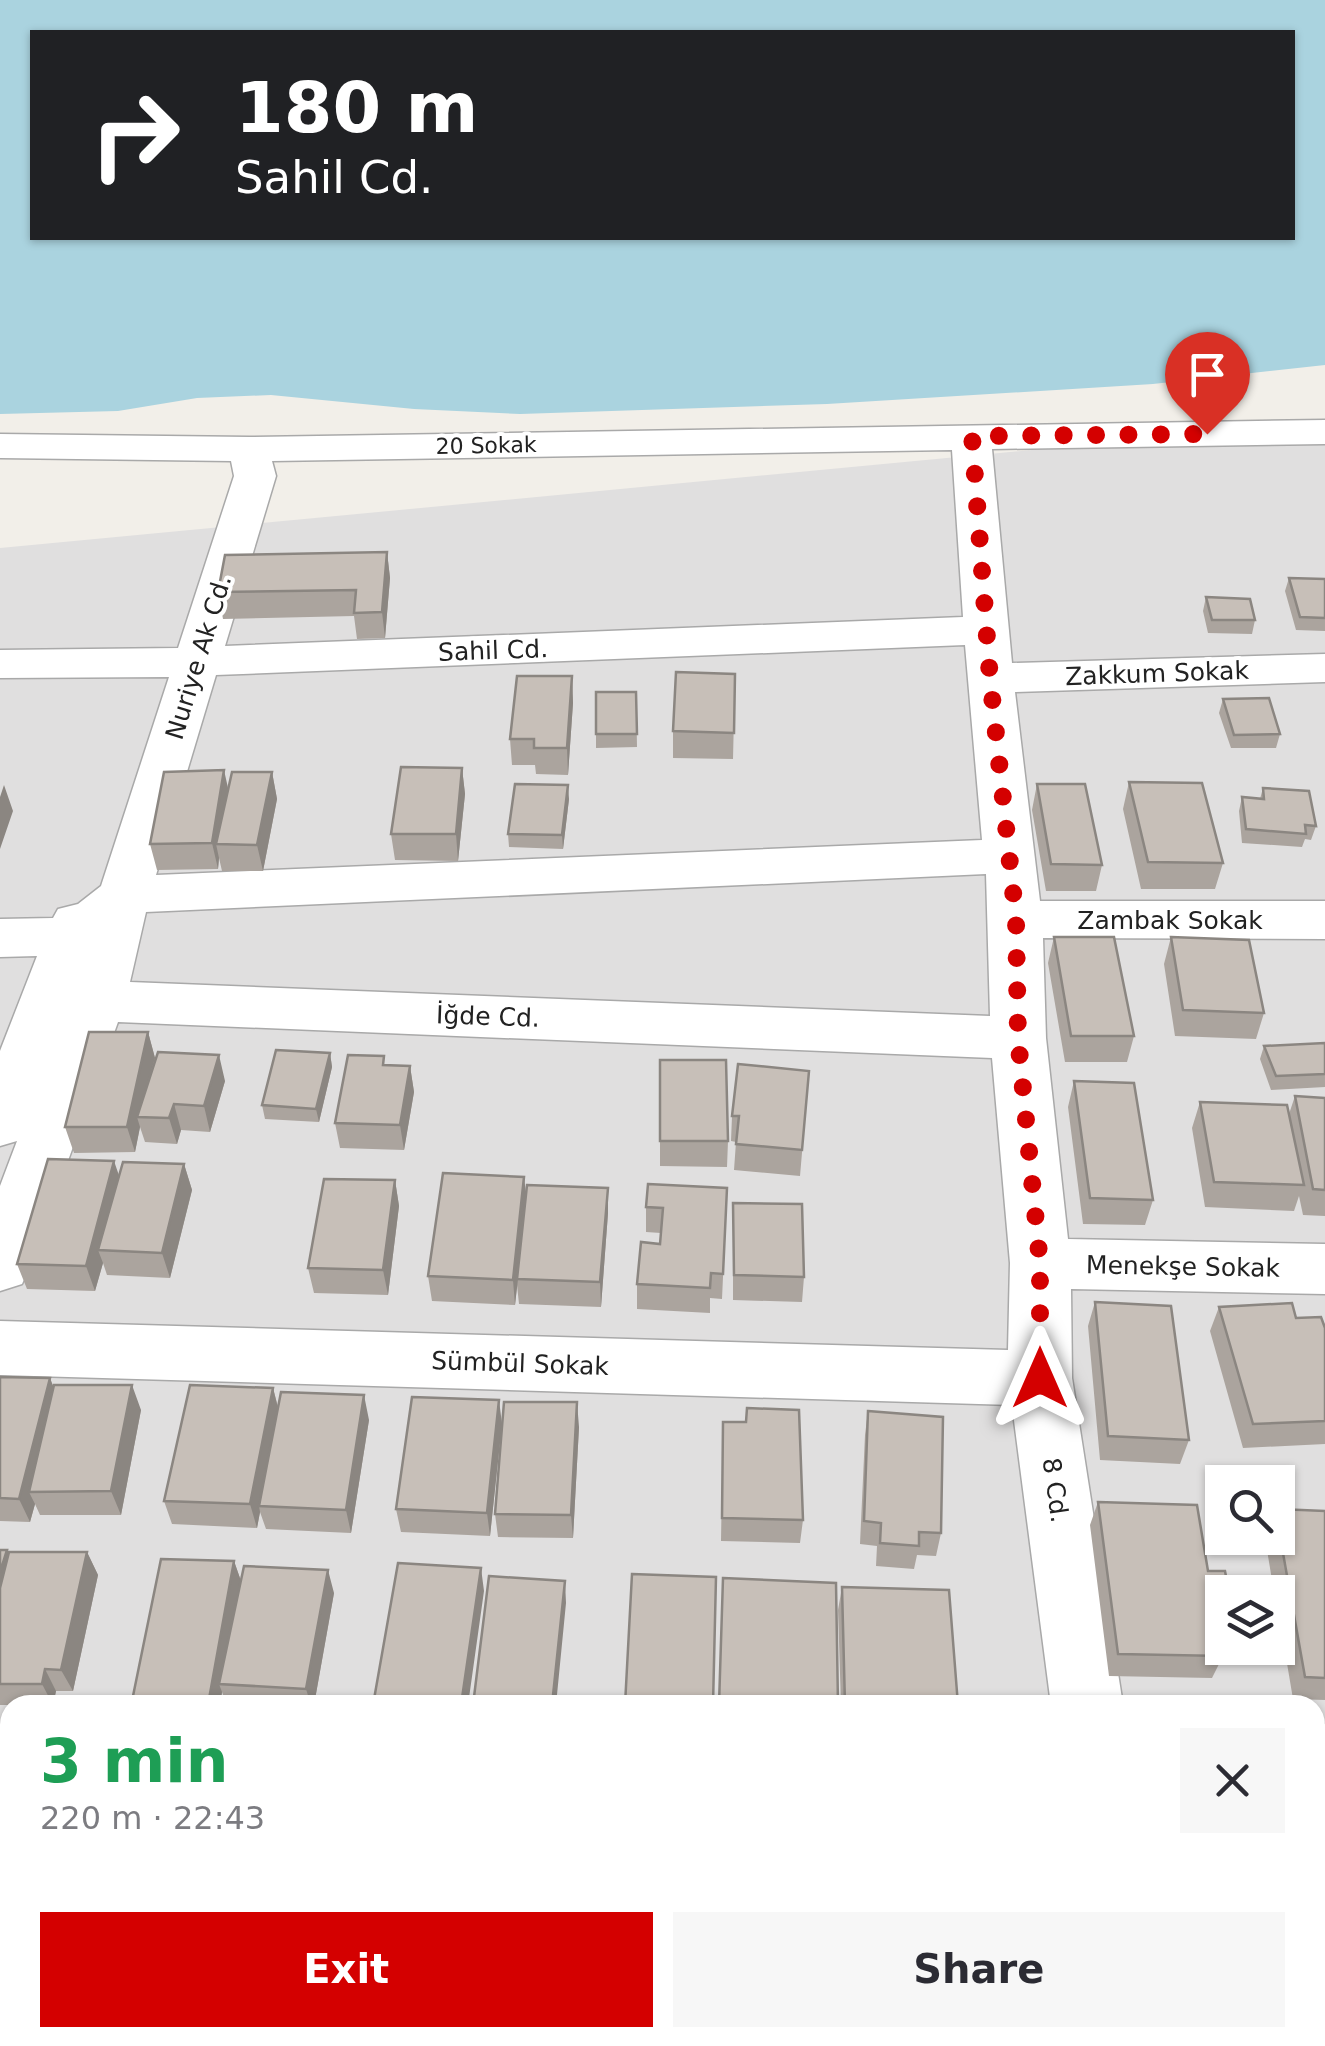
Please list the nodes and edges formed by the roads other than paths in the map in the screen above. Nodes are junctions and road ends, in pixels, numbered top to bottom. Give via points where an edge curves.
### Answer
1 (1325, 432) edge
2 (972, 436) junction
3 (0, 446) edge
4 (250, 448) junction
5 (988, 654) junction
6 (177, 662) junction
7 (0, 664) edge
8 (1325, 668) edge
9 (1008, 856) junction
10 (124, 895) junction
11 (1016, 919) junction
12 (1325, 920) edge
13 (72, 937) junction
14 (0, 938) edge
15 (98, 1001) junction
16 (1018, 1038) junction
17 (0, 1124) edge
18 (1040, 1263) junction
19 (0, 1266) edge
20 (1325, 1269) edge
21 (0, 1348) edge
22 (1040, 1378) junction
23 (1085, 1695) edge

1 - 2 street
2 - 4 street, 20 Sokak
2 - 5 street, 8 Cd.
3 - 4 street, 20 Sokak
4 - 6 street, Nuriye Ak Cd. via 255,476
5 - 6 street, Sahil Cd.
5 - 8 street, Zakkum Sokak
5 - 9 street, 8 Cd.
6 - 7 street, Sahil Cd.
6 - 10 street, Nuriye Ak Cd.
6 - 13 street, Nuriye Ak Cd.
9 - 10 street
9 - 11 street, 8 Cd.
10 - 13 street
10 - 15 street, Nuriye Ak Cd.
11 - 12 street, Zambak Sokak
11 - 16 street, 8 Cd.
13 - 14 street
13 - 15 street
13 - 17 street, Nuriye Ak Cd.
15 - 16 street, İğde Cd.
15 - 19 street, Nuriye Ak Cd.
16 - 18 street, 8 Cd.
18 - 20 street, Menekşe Sokak
18 - 22 street, 8 Cd.
21 - 22 street, Sümbül Sokak
22 - 23 street, 8 Cd.

